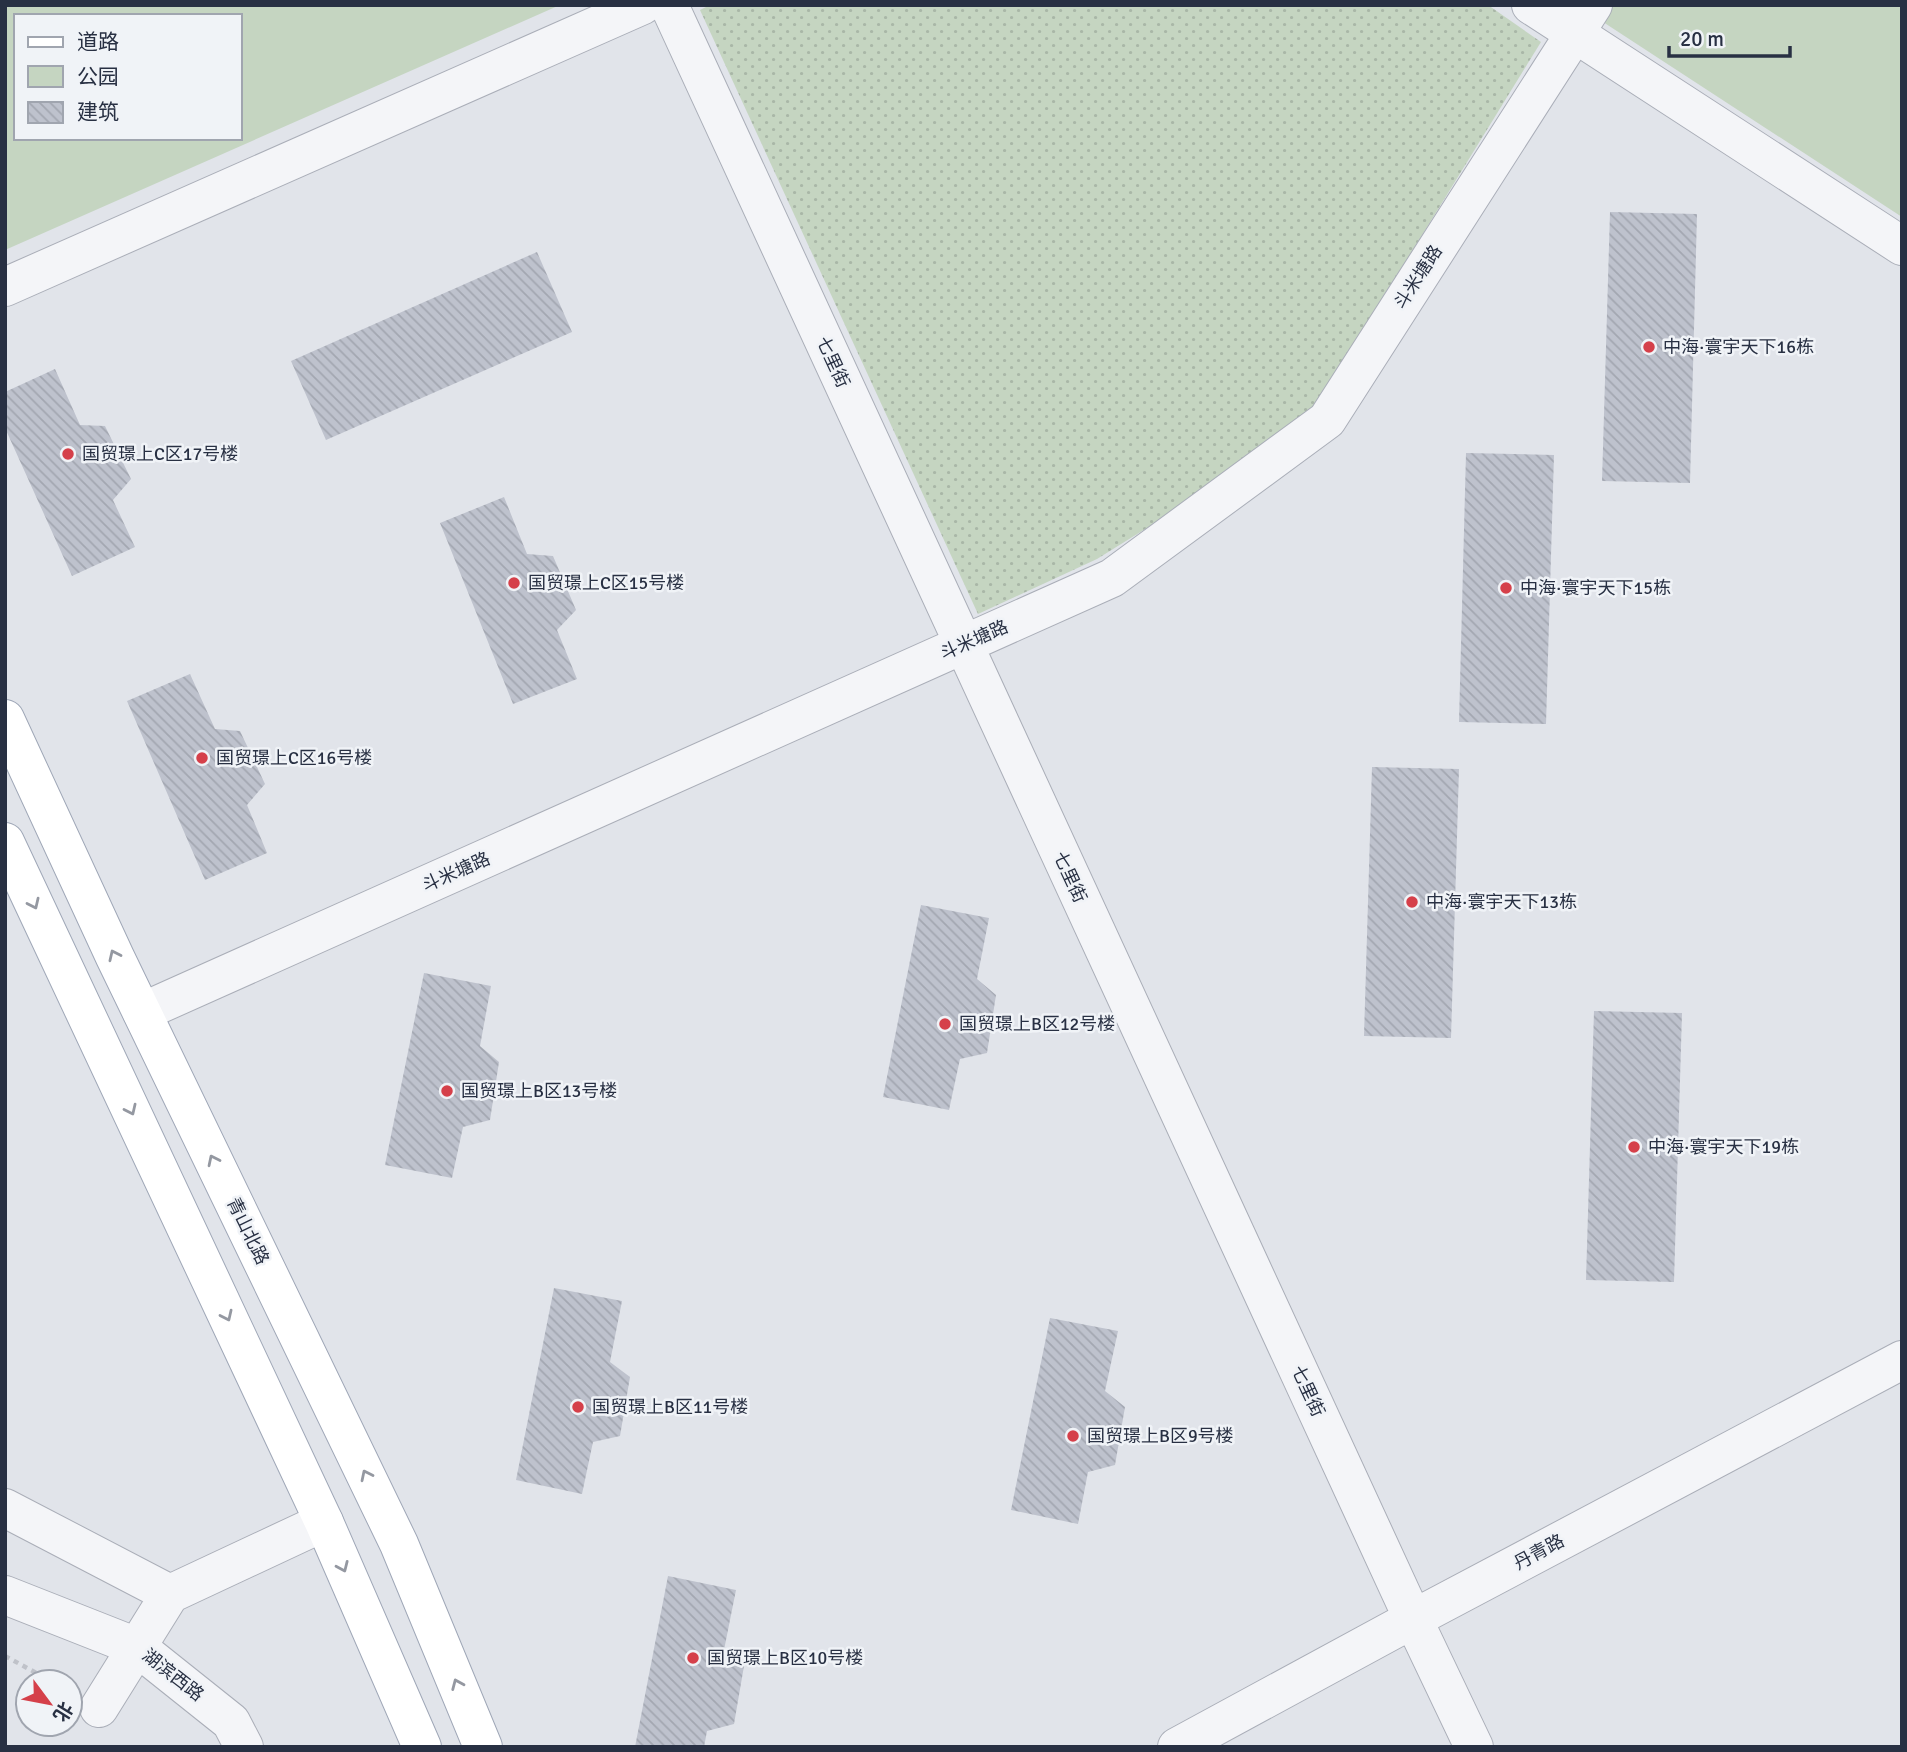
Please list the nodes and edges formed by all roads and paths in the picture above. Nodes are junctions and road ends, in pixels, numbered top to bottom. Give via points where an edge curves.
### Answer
1 (643, 5) edge
2 (669, 5) edge
3 (1531, 5) edge
4 (1584, 20) edge
5 (1902, 246) edge
6 (5, 287) edge
7 (963, 645) junction
8 (5, 719) edge
9 (5, 842) edge
10 (142, 1012) junction
11 (1902, 1360) edge
12 (5, 1508) edge
13 (324, 1522) junction
14 (170, 1594) junction
15 (5, 1595) edge
16 (1413, 1619) junction
17 (137, 1647) junction
18 (5, 1656) edge
19 (27, 1668) edge
20 (99, 1708) dead end
21 (244, 1747) edge
22 (422, 1747) edge
23 (483, 1747) edge
24 (1177, 1747) edge
25 (1474, 1747) edge

1 - 6 street
2 - 7 street, 七里街
3 - 4 street
4 - 5 street
4 - 7 street, 斗米塘路 via 1327,420 1112,578
7 - 10 street, 斗米塘路
7 - 16 street, 七里街
10 -> 8 main road, 青山北路
9 -> 13 main road
23 -> 10 main road, 青山北路 via 399,1544
11 - 16 street, 丹青路
12 - 14 street
13 - 14 street
13 -> 22 main road
14 - 17 street
15 - 17 street, 湖滨西路
16 - 24 street, 丹青路
16 - 25 street, 七里街
17 - 20 street
17 - 21 street, 湖滨西路 via 231,1722
18 - 19 path

